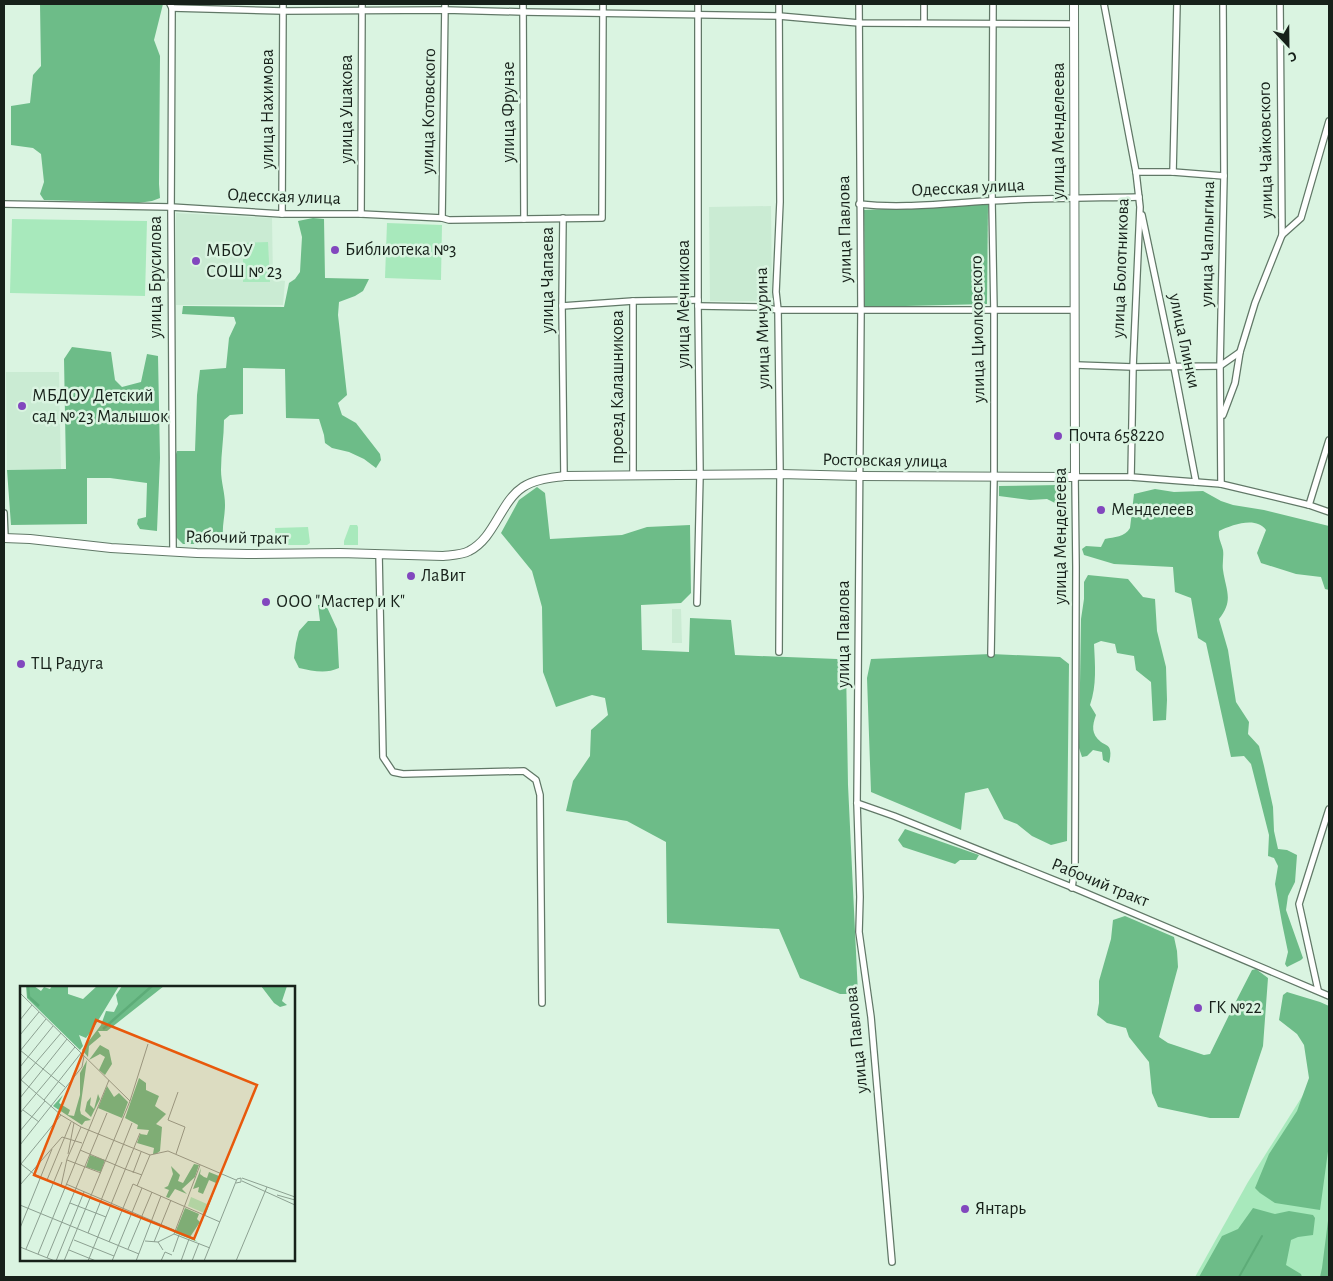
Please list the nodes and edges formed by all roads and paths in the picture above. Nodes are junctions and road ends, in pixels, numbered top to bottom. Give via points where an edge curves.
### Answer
1 (283, 4) edge
2 (523, 4) edge
3 (603, 4) edge
4 (698, 4) edge
5 (779, 4) edge
6 (859, 4) edge
7 (924, 4) edge
8 (993, 4) edge
9 (1074, 4) edge
10 (1104, 4) edge
11 (1177, 4) edge
12 (1223, 4) edge
13 (1280, 4) edge
14 (171, 6) edge
15 (362, 7) edge
16 (445, 7) edge
17 (283, 11) junction
18 (523, 12) junction
19 (603, 13) junction
20 (698, 14) junction
21 (779, 16) junction
22 (924, 22) junction
23 (859, 23) junction
24 (992, 23) junction
25 (1074, 24) junction
26 (1329, 121) edge
27 (1136, 172) junction
28 (1173, 172) junction
29 (1224, 176) junction
30 (1139, 197) junction
31 (1074, 199) junction
32 (992, 201) junction
33 (4, 204) edge
34 (860, 204) junction
35 (171, 207) junction
36 (1140, 207) junction
37 (282, 214) junction
38 (361, 214) junction
39 (442, 218) junction
40 (563, 218) junction
41 (524, 219) junction
42 (1282, 235) junction
43 (633, 300) junction
44 (698, 303) junction
45 (562, 306) junction
46 (778, 310) junction
47 (861, 310) junction
48 (994, 310) junction
49 (1074, 310) junction
50 (1240, 352) junction
51 (1076, 365) junction
52 (1220, 366) junction
53 (1133, 367) junction
54 (1174, 367) junction
55 (1221, 420) junction
56 (1329, 440) edge
57 (633, 474) junction
58 (780, 474) junction
59 (700, 475) junction
60 (564, 476) junction
61 (860, 476) junction
62 (994, 476) junction
63 (1075, 477) junction
64 (1131, 477) junction
65 (1196, 482) junction
66 (1221, 484) junction
67 (1309, 505) junction
68 (1329, 512) edge
69 (4, 513) edge
70 (4, 538) edge
71 (172, 551) junction
72 (469, 551) joint
73 (379, 554) junction
74 (698, 603) dead end
75 (779, 652) dead end
76 (991, 654) dead end
77 (857, 803) junction
78 (1329, 809) edge
79 (1072, 888) junction
80 (1318, 990) junction
81 (1329, 996) edge
82 (542, 1003) dead end
83 (892, 1262) dead end

1 - 17 street, улица Нахимова
2 - 18 street, улица Фрунзе
3 - 19 street, улица Чапаева
4 - 20 street, улица Мечникова
5 - 21 street, улица Мичурина
6 - 23 street, улица Павлова
7 - 22 street
8 - 24 street, улица Циолковского
9 - 25 street, улица Менделеева
10 - 27 street, улица Болотникова
11 - 28 street
12 - 29 street, улица Чаплыгина
13 - 42 street, улица Чайковского
14 - 17 street
14 - 35 street, улица Брусилова
15 - 16 street
15 - 17 street
15 - 38 street, улица Ушакова
16 - 18 street
16 - 39 street, улица Котовского
17 - 37 street, улица Нахимова
18 - 19 street
18 - 41 street, улица Фрунзе
19 - 20 street
19 - 40 street, улица Чапаева via 602,218
20 - 21 street
20 - 44 street, улица Мечникова
21 - 23 street
21 - 46 street, улица Мичурина
22 - 23 street
22 - 24 street
23 - 34 street, улица Павлова
24 - 25 street
24 - 32 street, улица Циолковского
25 - 31 street, улица Менделеева
26 - 42 street via 1301,218
27 - 28 street
27 - 30 street, улица Болотникова
28 - 29 street
29 - 52 street, улица Чаплыгина
30 - 31 street, Одесская улица
30 - 36 street, улица Болотникова
31 - 32 street, Одесская улица
31 - 49 street, улица Менделеева
32 - 34 street, Одесская улица
32 - 48 street, улица Циолковского
33 - 35 street, Одесская улица
34 - 47 street, улица Павлова
35 - 37 street, Одесская улица
35 - 71 street, улица Брусилова
36 - 53 street, улица Болотникова
36 - 54 street, улица Глинки
37 - 38 street, Одесская улица
38 - 39 street, Одесская улица
39 - 41 street, Одесская улица
40 - 41 street, Одесская улица
40 - 45 street, улица Чапаева
42 - 50 street
43 - 44 street
43 - 45 street
43 - 57 street, проезд Калашникова
44 - 46 street
44 - 59 street, улица Мечникова
45 - 60 street, улица Чапаева
46 - 47 street
46 - 58 street, улица Мичурина
47 - 48 street
47 - 61 street, улица Павлова
48 - 49 street
48 - 62 street, улица Циолковского
49 - 51 street, улица Менделеева
50 - 52 street
50 - 55 street via 1235,383
51 - 53 street
51 - 63 street, улица Менделеева
52 - 54 street
52 - 55 street, улица Чаплыгина
53 - 54 street
53 - 64 street, улица Болотникова
54 - 65 street, улица Глинки
55 - 66 street, улица Чаплыгина
56 - 67 street
57 - 59 street, Ростовская улица
57 - 60 street, Ростовская улица
58 - 59 street, Ростовская улица
58 - 61 street, Ростовская улица
58 - 75 street, улица Мичурина
59 - 74 street, улица Мечникова
60 - 72 street, Ростовская улица via 525,485 514,494 481,542
61 - 62 street, Ростовская улица
61 - 77 street, улица Павлова
62 - 63 street, Ростовская улица
62 - 76 street, улица Циолковского
63 - 64 street, Ростовская улица
63 - 79 street, улица Менделеева via 1075,866
64 - 65 street, Ростовская улица
65 - 66 street, Ростовская улица
66 - 67 street, Ростовская улица
67 - 68 street, Ростовская улица
69 - 70 street
70 - 71 street, Рабочий тракт
71 - 73 street, Рабочий тракт
72 - 73 street, Рабочий тракт via 443,556
73 - 82 street via 383,757 393,772 524,771 536,780 540,794
77 - 79 street, Рабочий тракт
77 - 83 street, улица Павлова via 859,932 871,1017
78 - 80 street via 1299,904
79 - 80 street, Рабочий тракт
80 - 81 street, Рабочий тракт

